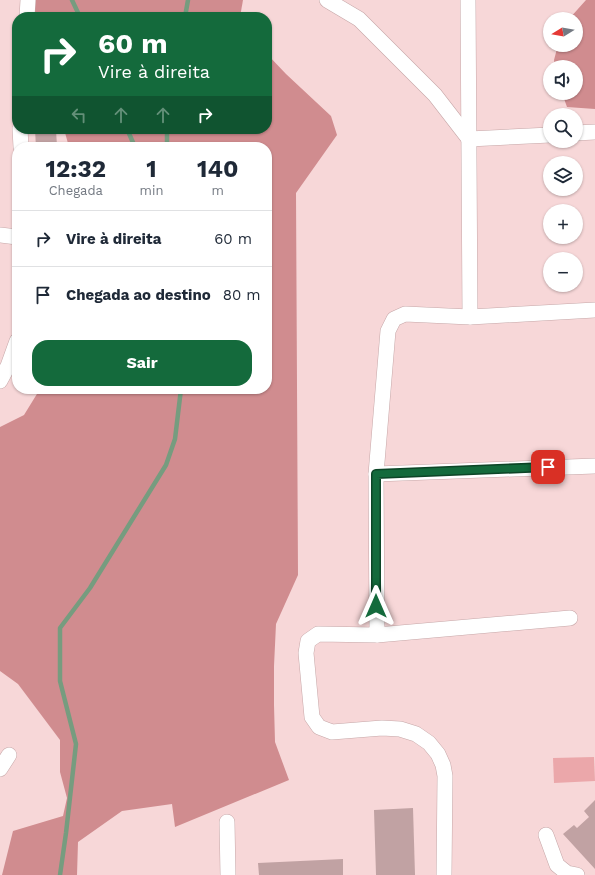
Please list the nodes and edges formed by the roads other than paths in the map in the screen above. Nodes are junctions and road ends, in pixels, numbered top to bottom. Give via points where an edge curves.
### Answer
1 (28, 0) edge
2 (327, 0) edge
3 (468, 0) edge
4 (27, 12) edge
5 (595, 132) edge
6 (583, 133) edge
7 (543, 135) edge
8 (469, 139) junction
9 (0, 235) edge
10 (12, 236) edge
11 (595, 310) edge
12 (470, 317) junction
13 (12, 355) edge
14 (0, 382) edge
15 (595, 466) edge
16 (376, 474) junction
17 (570, 618) dead end
18 (377, 635) junction
19 (9, 755) dead end
20 (0, 769) edge
21 (227, 822) dead end
22 (546, 835) dead end
23 (228, 875) edge
24 (444, 875) edge
25 (577, 875) edge

1 - 4 street
2 - 8 street via 360,19 435,95
3 - 8 street
5 - 6 street
7 - 8 street
8 - 12 street
9 - 10 street
11 - 12 street
12 - 16 street via 404,314 394,319 388,331
13 - 14 street
15 - 16 street
16 - 18 street
17 - 18 street
18 - 24 street via 318,634 308,641 306,653 312,718 319,727 332,732 400,729 416,734 429,743 438,754 445,776
19 - 20 street
21 - 23 street
22 - 25 street via 557,865

